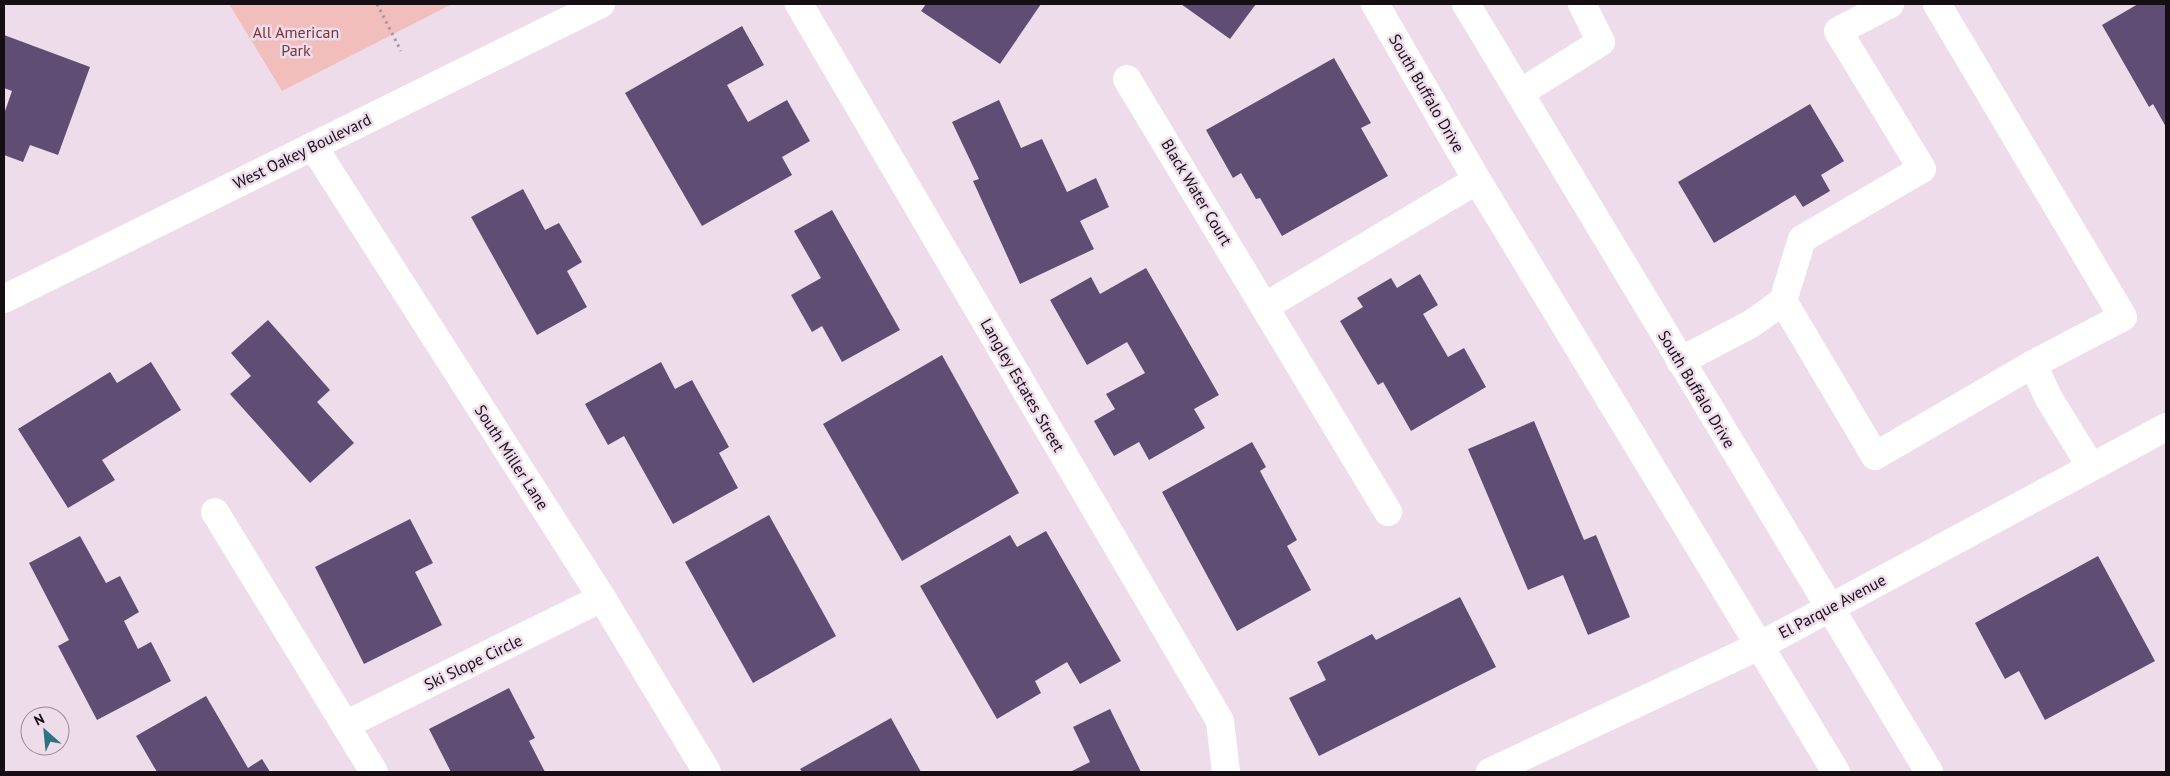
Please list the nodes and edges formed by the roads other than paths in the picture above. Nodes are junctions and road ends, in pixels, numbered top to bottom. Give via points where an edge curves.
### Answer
1 (601, 4) edge
2 (799, 4) edge
3 (1375, 4) edge
4 (1466, 4) edge
5 (1582, 4) edge
6 (1890, 4) edge
7 (1938, 4) edge
8 (1128, 79) dead end
9 (1520, 93) junction
10 (313, 146) junction
11 (1478, 180) junction
12 (4, 299) edge
13 (1784, 301) junction
14 (1266, 306) junction
15 (1680, 361) junction
16 (2033, 364) junction
17 (2166, 427) edge
18 (2091, 467) junction
19 (215, 512) dead end
20 (1388, 512) dead end
21 (602, 598) junction
22 (1829, 608) junction
23 (1760, 646) junction
24 (345, 725) junction
25 (374, 772) edge
26 (707, 772) edge
27 (1226, 772) edge
28 (1490, 772) edge
29 (1836, 772) edge
30 (1929, 772) edge

1 - 10 street, West Oakey Boulevard
2 - 27 street, Langley Estates Street via 1220,721
3 - 11 street, South Buffalo Drive
4 - 9 street, South Buffalo Drive
5 - 9 street via 1601,42
6 - 13 street via 1838,31 1922,169 1802,239
7 - 16 street via 2123,317
8 - 14 street, Black Water Court
9 - 15 street, South Buffalo Drive
10 - 12 street, West Oakey Boulevard
10 - 21 street, South Miller Lane
11 - 14 street
11 - 23 street, South Buffalo Drive
13 - 15 street via 1751,324
13 - 16 street via 1875,456
14 - 20 street, Black Water Court
15 - 22 street, South Buffalo Drive
16 - 18 street via 2048,397
17 - 18 street, El Parque Avenue
18 - 22 street, El Parque Avenue
19 - 24 street
21 - 24 street, Ski Slope Circle
21 - 26 street, South Miller Lane
22 - 23 street, El Parque Avenue
22 - 30 street, South Buffalo Drive
23 - 28 street, El Parque Avenue
23 - 29 street, South Buffalo Drive
24 - 25 street

